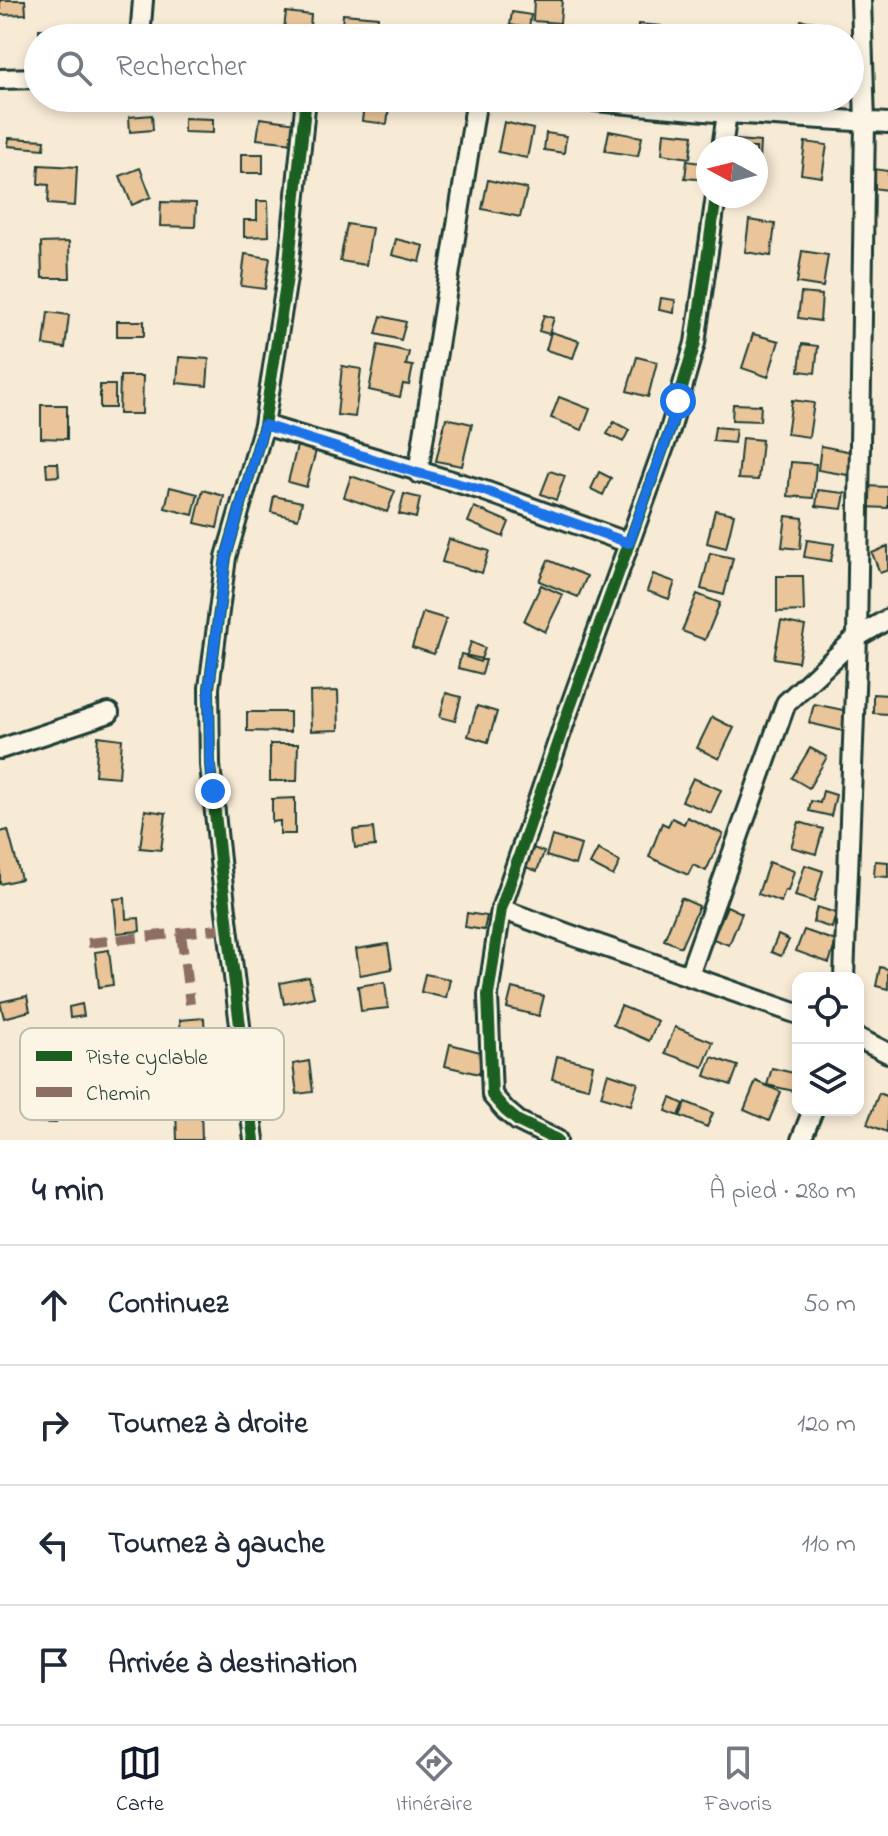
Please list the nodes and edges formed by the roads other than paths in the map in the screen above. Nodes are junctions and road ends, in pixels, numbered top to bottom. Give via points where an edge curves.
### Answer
1 (143, 0) edge
2 (861, 0) edge
3 (141, 24) edge
4 (862, 24) edge
5 (24, 78) edge
6 (0, 79) edge
7 (864, 92) edge
8 (305, 112) edge
9 (475, 112) edge
10 (716, 112) edge
11 (727, 113) junction
12 (865, 122) junction
13 (888, 123) edge
14 (724, 136) edge
15 (714, 208) edge
16 (264, 425) junction
17 (418, 473) junction
18 (629, 543) junction
19 (888, 619) edge
20 (857, 637) junction
21 (109, 713) dead end
22 (0, 749) edge
23 (501, 909) junction
24 (844, 972) edge
25 (689, 975) junction
26 (792, 1012) edge
27 (240, 1028) edge
28 (864, 1041) edge
29 (888, 1053) edge
30 (811, 1116) edge
31 (252, 1120) edge
32 (254, 1140) edge
33 (557, 1140) edge
34 (801, 1140) edge

1 - 3 street
2 - 4 street
5 - 6 street
7 - 12 street
8 - 16 street via 288,271
9 - 17 street
10 - 11 street
11 - 12 street
11 - 14 street
12 - 13 street
12 - 20 street
15 - 18 street via 695,343
16 - 17 street
16 - 27 street via 226,557 209,688 210,765
17 - 18 street via 482,490
18 - 23 street
19 - 20 street
20 - 24 street
20 - 25 street via 786,703
21 - 22 street
23 - 25 street
23 - 33 street via 488,995 492,1095 518,1121
25 - 26 street
28 - 29 street
30 - 34 street
31 - 32 street

